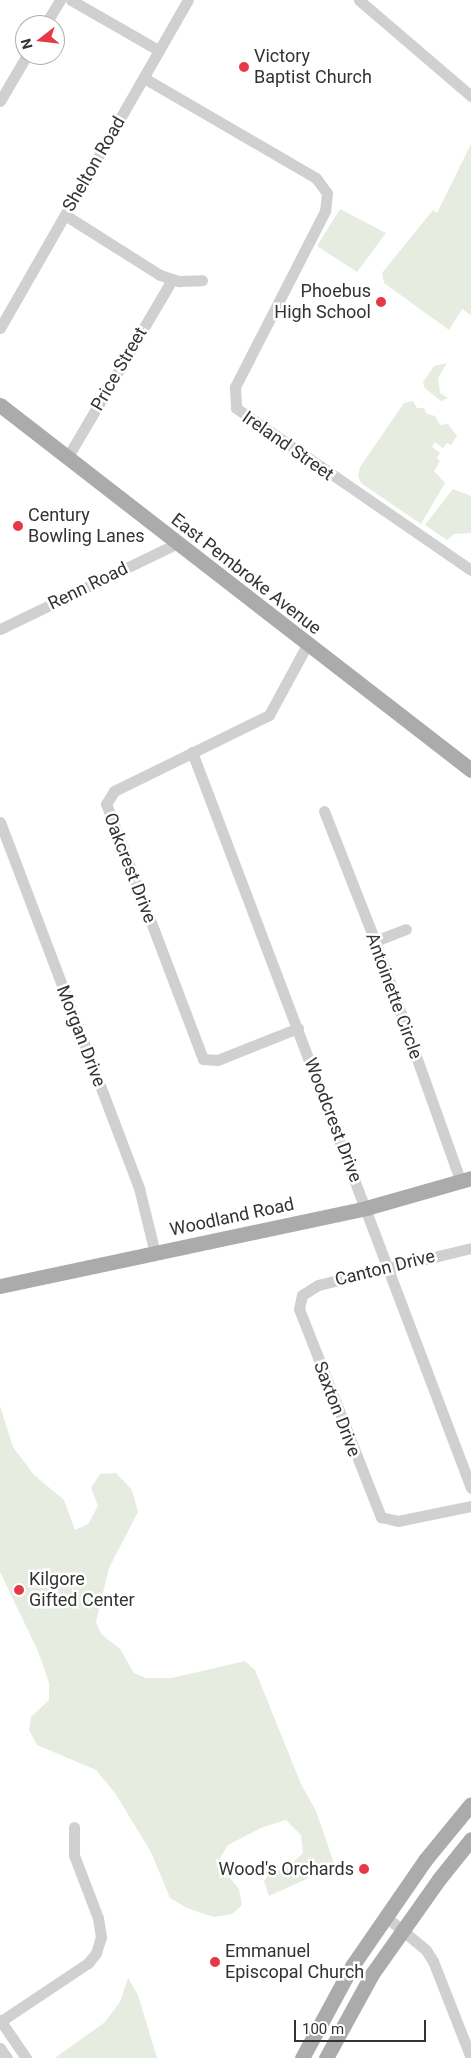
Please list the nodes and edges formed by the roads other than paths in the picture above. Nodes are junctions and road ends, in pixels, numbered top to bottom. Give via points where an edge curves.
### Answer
1 (60, 0) edge
2 (71, 0) edge
3 (188, 0) edge
4 (359, 0) edge
5 (51, 15) edge
6 (158, 50) junction
7 (21, 65) edge
8 (144, 78) junction
9 (471, 96) edge
10 (0, 101) edge
11 (65, 216) junction
12 (172, 280) junction
13 (202, 280) dead end
14 (0, 328) edge
15 (0, 406) edge
16 (67, 458) junction
17 (176, 544) junction
18 (471, 570) edge
19 (0, 629) edge
20 (307, 645) junction
21 (192, 752) junction
22 (471, 770) edge
23 (324, 811) dead end
24 (0, 822) edge
25 (406, 929) dead end
26 (375, 941) junction
27 (298, 1028) junction
28 (466, 1180) edge
29 (366, 1208) junction
30 (471, 1248) edge
31 (155, 1253) junction
32 (387, 1268) junction
33 (1, 1283) edge
34 (302, 1295) joint
35 (471, 1488) edge
36 (471, 1506) edge
37 (471, 1804) edge
38 (74, 1827) dead end
39 (471, 1839) edge
40 (385, 1916) junction
41 (403, 1930) junction
42 (0, 2020) edge
43 (0, 2048) edge
44 (7, 2058) edge
45 (26, 2058) edge
46 (302, 2058) edge
47 (326, 2058) edge
48 (471, 2058) edge

1 - 5 street
2 - 6 street
3 - 6 street, Shelton Road
4 - 9 street
6 - 8 street, Shelton Road
7 - 10 street
8 - 11 street, Shelton Road
8 - 18 street, Ireland Street via 316,178 327,193 325,211 236,387 236,408
11 - 12 street
11 - 14 street, Shelton Road
12 - 13 street
12 - 16 street, Price Street
15 - 16 main road, East Pembroke Avenue
16 - 17 main road, East Pembroke Avenue
17 - 19 street, Renn Road
17 - 20 main road, East Pembroke Avenue
20 - 21 street, Oakcrest Drive via 269,715
20 - 22 main road, East Pembroke Avenue
21 - 27 street, Woodcrest Drive
21 - 27 street, Oakcrest Drive via 114,791 106,804 200,1055 207,1060 217,1060
23 - 26 street, Antoinette Circle
24 - 31 street, Morgan Drive via 139,1188
25 - 26 street
26 - 28 street, Antoinette Circle
27 - 29 street, Woodcrest Drive
28 - 29 main road, Woodland Road
29 - 31 main road, Woodland Road
29 - 32 street, Woodcrest Drive
30 - 32 street, Canton Drive
31 - 33 main road, Woodland Road
32 - 34 street, Canton Drive via 318,1285
32 - 35 street, Woodcrest Drive
34 - 36 street, Saxton Drive via 301,1315 375,1507 385,1519 398,1521
37 - 40 main road
38 - 42 street via 74,1855 98,1918 101,1937 96,1953 88,1963
39 - 41 main road
40 - 41 street
40 - 46 main road via 352,1966
41 - 47 main road via 372,1974
41 - 48 street via 433,1962
42 - 45 street
43 - 44 street

